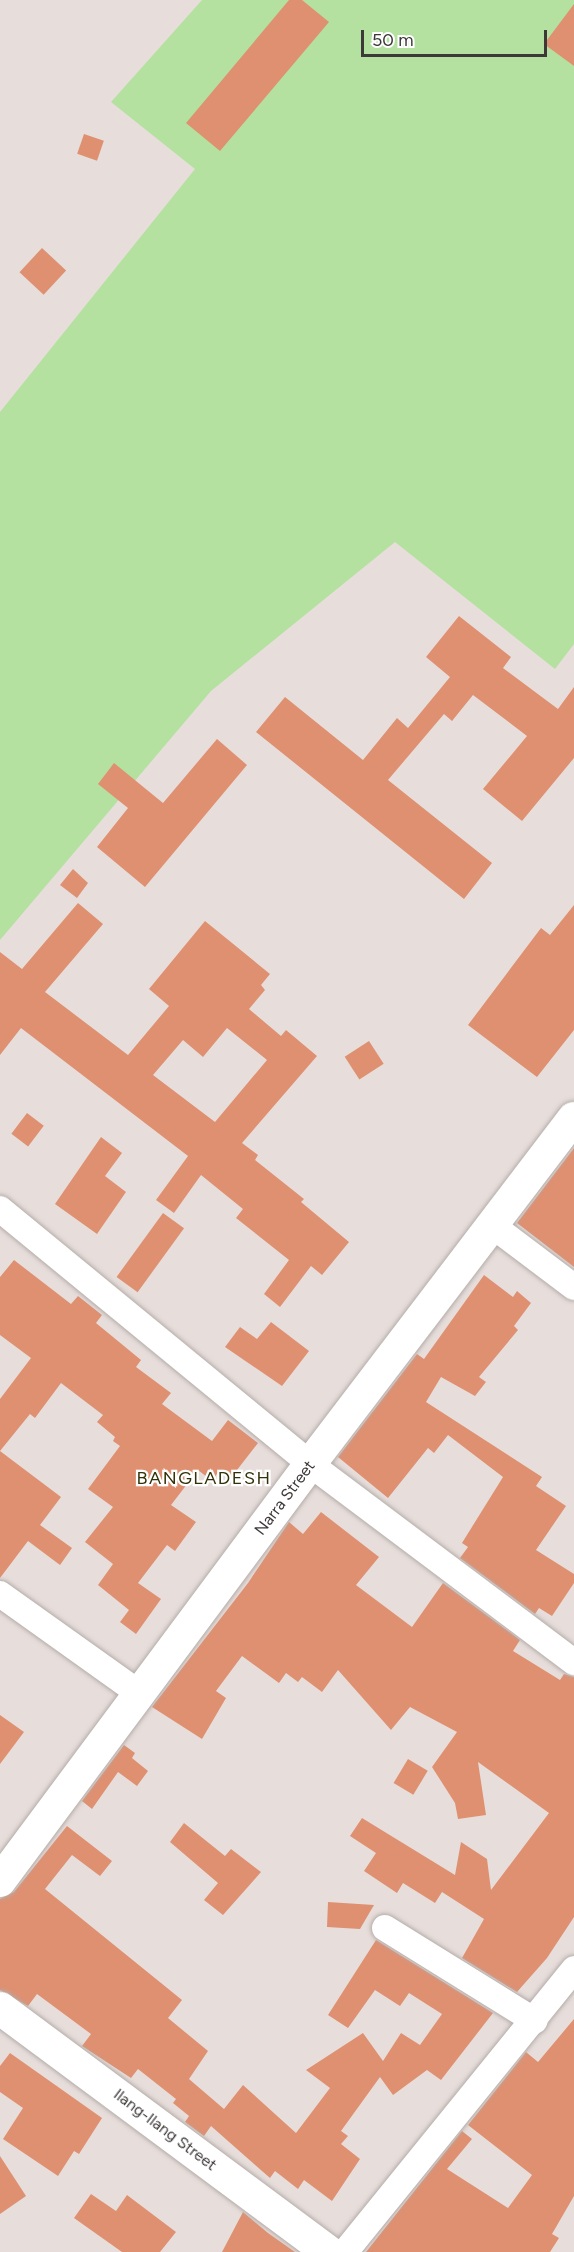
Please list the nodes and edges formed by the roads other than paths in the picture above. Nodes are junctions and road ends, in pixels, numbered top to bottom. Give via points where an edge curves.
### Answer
1 (574, 1118) edge
2 (0, 1209) edge
3 (493, 1226) junction
4 (574, 1287) edge
5 (310, 1464) junction
6 (0, 1594) edge
7 (574, 1662) edge
8 (140, 1694) junction
9 (0, 1881) edge
10 (385, 1928) dead end
11 (574, 1969) edge
12 (0, 2008) edge
13 (535, 2021) junction
14 (329, 2252) edge
15 (345, 2252) edge

1 - 3 street, Narra Street
2 - 5 street
3 - 4 street
3 - 5 street, Narra Street
5 - 7 street
5 - 8 street, Narra Street
6 - 8 street
8 - 9 street, Narra Street
10 - 13 street
11 - 13 street
12 - 14 main road, Ilang-Ilang Street
13 - 15 street

